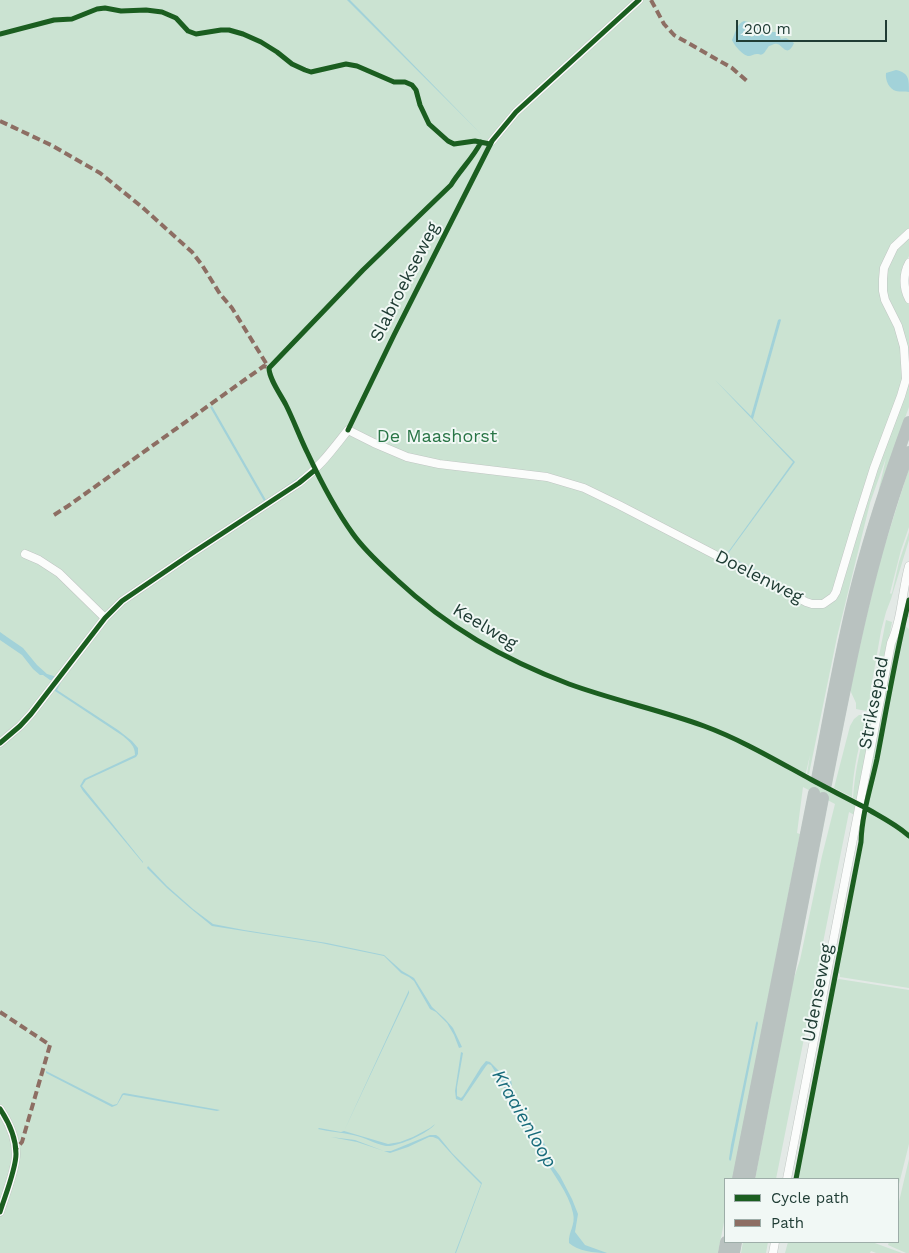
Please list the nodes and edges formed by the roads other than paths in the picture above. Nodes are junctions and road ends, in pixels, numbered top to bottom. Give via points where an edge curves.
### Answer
1 (639, 0) edge
2 (492, 141) dead end
3 (909, 233) edge
4 (909, 263) edge
5 (909, 299) edge
6 (909, 422) edge
7 (909, 452) edge
8 (25, 554) dead end
9 (909, 566) edge
10 (898, 610) junction
11 (909, 612) edge
12 (105, 618) junction
13 (0, 743) edge
14 (0, 1109) edge
15 (738, 1178) edge
16 (749, 1178) edge
17 (787, 1178) edge
18 (0, 1212) edge

1 - 2 street via 516,112
3 - 12 street, Doelenweg via 894,247 882,279 885,300 904,347 906,379 856,522 836,592 823,604 806,602 584,488 547,477 407,457 348,430 316,470 133,593
4 - 5 street via 904,281
6 - 7 highway via 858,581 822,781 867,591
8 - 12 street via 58,573
9 - 10 street, Udenseweg via 902,582
10 - 11 street
10 - 17 street, Udenseweg via 890,636
12 - 13 street via 31,714
14 - 18 street via 16,1145 15,1163
15 - 16 highway via 819,796

